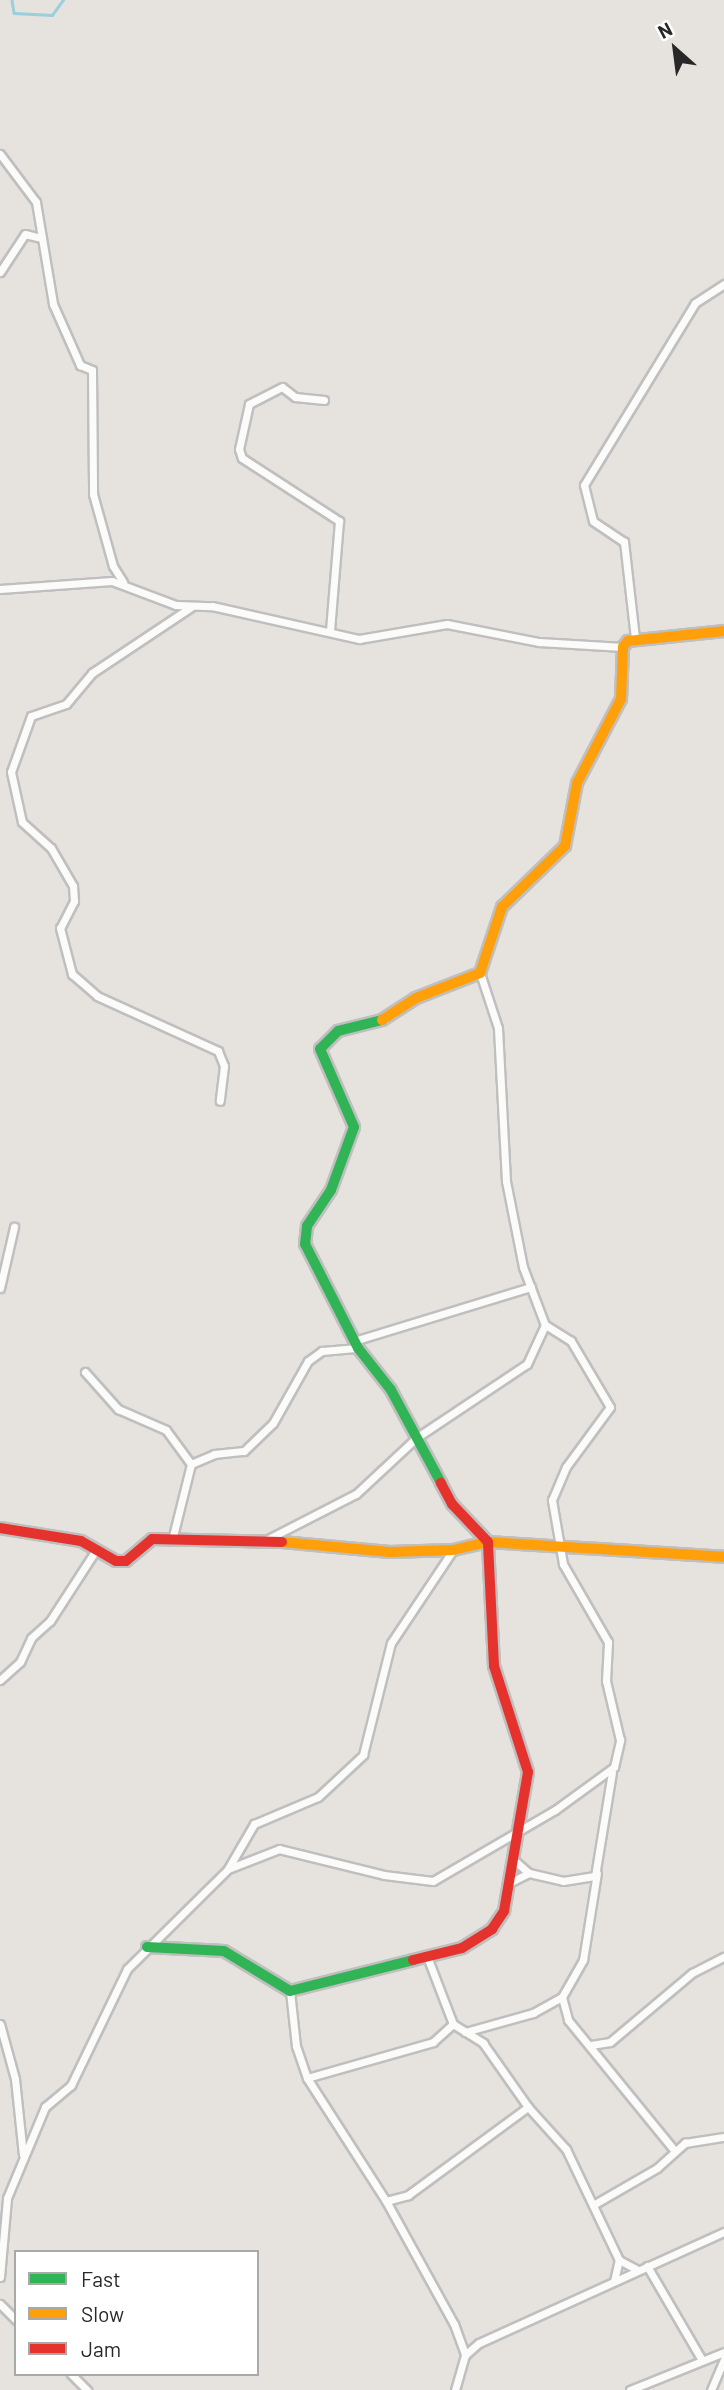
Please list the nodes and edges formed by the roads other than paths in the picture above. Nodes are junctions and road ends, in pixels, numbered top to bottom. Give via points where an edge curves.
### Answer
1 (0, 154) edge
2 (41, 238) junction
3 (0, 272) edge
4 (724, 284) edge
5 (324, 400) dead end
6 (123, 582) junction
7 (0, 589) edge
8 (191, 607) junction
9 (330, 631) junction
10 (724, 631) edge
11 (635, 638) junction
12 (623, 648) junction
13 (480, 973) junction
14 (220, 1101) dead end
15 (15, 1227) dead end
16 (531, 1287) junction
17 (0, 1288) edge
18 (545, 1325) junction
19 (356, 1344) junction
20 (85, 1372) dead end
21 (416, 1437) junction
22 (191, 1464) junction
23 (0, 1528) edge
24 (172, 1540) junction
25 (262, 1542) junction
26 (488, 1542) junction
27 (96, 1550) junction
28 (453, 1550) junction
29 (561, 1550) junction
30 (724, 1557) edge
31 (0, 1680) edge
32 (612, 1771) junction
33 (522, 1825) junction
34 (515, 1861) junction
35 (228, 1868) junction
36 (597, 1872) junction
37 (529, 1873) junction
38 (513, 1881) junction
39 (147, 1947) junction
40 (724, 1957) edge
41 (428, 1959) junction
42 (290, 1991) junction
43 (562, 1997) junction
44 (0, 2024) edge
45 (453, 2024) junction
46 (465, 2032) junction
47 (591, 2045) junction
48 (307, 2078) junction
49 (528, 2107) junction
50 (724, 2137) edge
51 (675, 2151) junction
52 (23, 2159) junction
53 (386, 2201) junction
54 (593, 2204) junction
55 (724, 2232) edge
56 (619, 2260) junction
57 (647, 2266) junction
58 (638, 2270) junction
59 (0, 2277) edge
60 (614, 2281) junction
61 (0, 2304) edge
62 (14, 2318) edge
63 (724, 2352) edge
64 (465, 2355) junction
65 (724, 2359) edge
66 (702, 2360) junction
67 (73, 2376) edge
68 (87, 2390) edge
69 (455, 2390) edge
70 (630, 2390) edge
71 (711, 2390) edge

1 - 2 street via 36,202
2 - 3 street via 25,234
2 - 6 street via 52,304 80,365 92,370 93,494 113,566
4 - 11 street via 695,303 584,485 593,521 624,542
5 - 9 street via 295,397 282,387 249,404 239,449 242,458 339,522
6 - 7 street
6 - 8 street
8 - 9 street via 212,606
8 - 14 street via 92,673 66,704 31,716 11,772 22,822 51,848 73,886 74,901 60,928 72,974 97,996 218,1051 223,1066
9 - 12 street via 365,640 447,624 539,642
10 - 11 street
11 - 12 street
12 - 13 street via 621,699 577,783 565,846 502,907
13 - 16 street via 496,1014 508,1198
13 - 19 street via 415,998 386,1019 338,1031 320,1049 354,1128 331,1190 307,1226 305,1244
15 - 17 street
16 - 18 street
16 - 19 street
18 - 21 street via 527,1364
18 - 29 street via 571,1341 610,1407 555,1486 552,1509
19 - 21 street via 391,1390
19 - 22 street via 322,1351 308,1361 273,1423 244,1451 214,1454
20 - 22 street via 118,1409 166,1430
21 - 25 street via 356,1494
21 - 26 street via 452,1504
22 - 24 street
23 - 27 street via 29,1529 48,1539 76,1539
24 - 25 street
24 - 27 street via 145,1541 126,1561
25 - 28 street via 390,1552
26 - 28 street
26 - 29 street
26 - 33 street via 494,1666 527,1772
27 - 31 street via 50,1621 31,1638 20,1662
28 - 35 street via 391,1643 363,1755 318,1797 254,1824
29 - 30 street
29 - 32 street via 568,1574 595,1611 608,1642 606,1681 620,1740
32 - 33 street
32 - 36 street
33 - 34 street
33 - 35 street via 433,1881 384,1875 279,1849
34 - 37 street
34 - 38 street
35 - 39 street
36 - 37 street via 582,1881
36 - 43 street via 583,1960
37 - 38 street
38 - 41 street via 492,1930
39 - 42 street via 224,1951
39 - 52 street via 112,1992 71,2085 45,2107
40 - 47 street via 692,1973 610,2042
41 - 42 street
41 - 45 street
42 - 48 street via 296,2046
43 - 46 street via 533,2013
43 - 47 street via 564,2013
44 - 52 street via 15,2079
45 - 46 street
45 - 48 street via 433,2042
46 - 49 street via 483,2042
47 - 51 street
48 - 53 street
49 - 53 street via 408,2195
49 - 54 street via 570,2154
50 - 51 street via 694,2140
51 - 54 street via 657,2168
52 - 59 street via 7,2197
53 - 64 street via 454,2324
54 - 56 street
55 - 57 street
56 - 58 street
56 - 60 street
57 - 58 street
57 - 66 street
58 - 60 street
60 - 64 street via 506,2329
61 - 62 street
63 - 66 street
64 - 69 street
65 - 71 street
66 - 70 street
67 - 68 street

